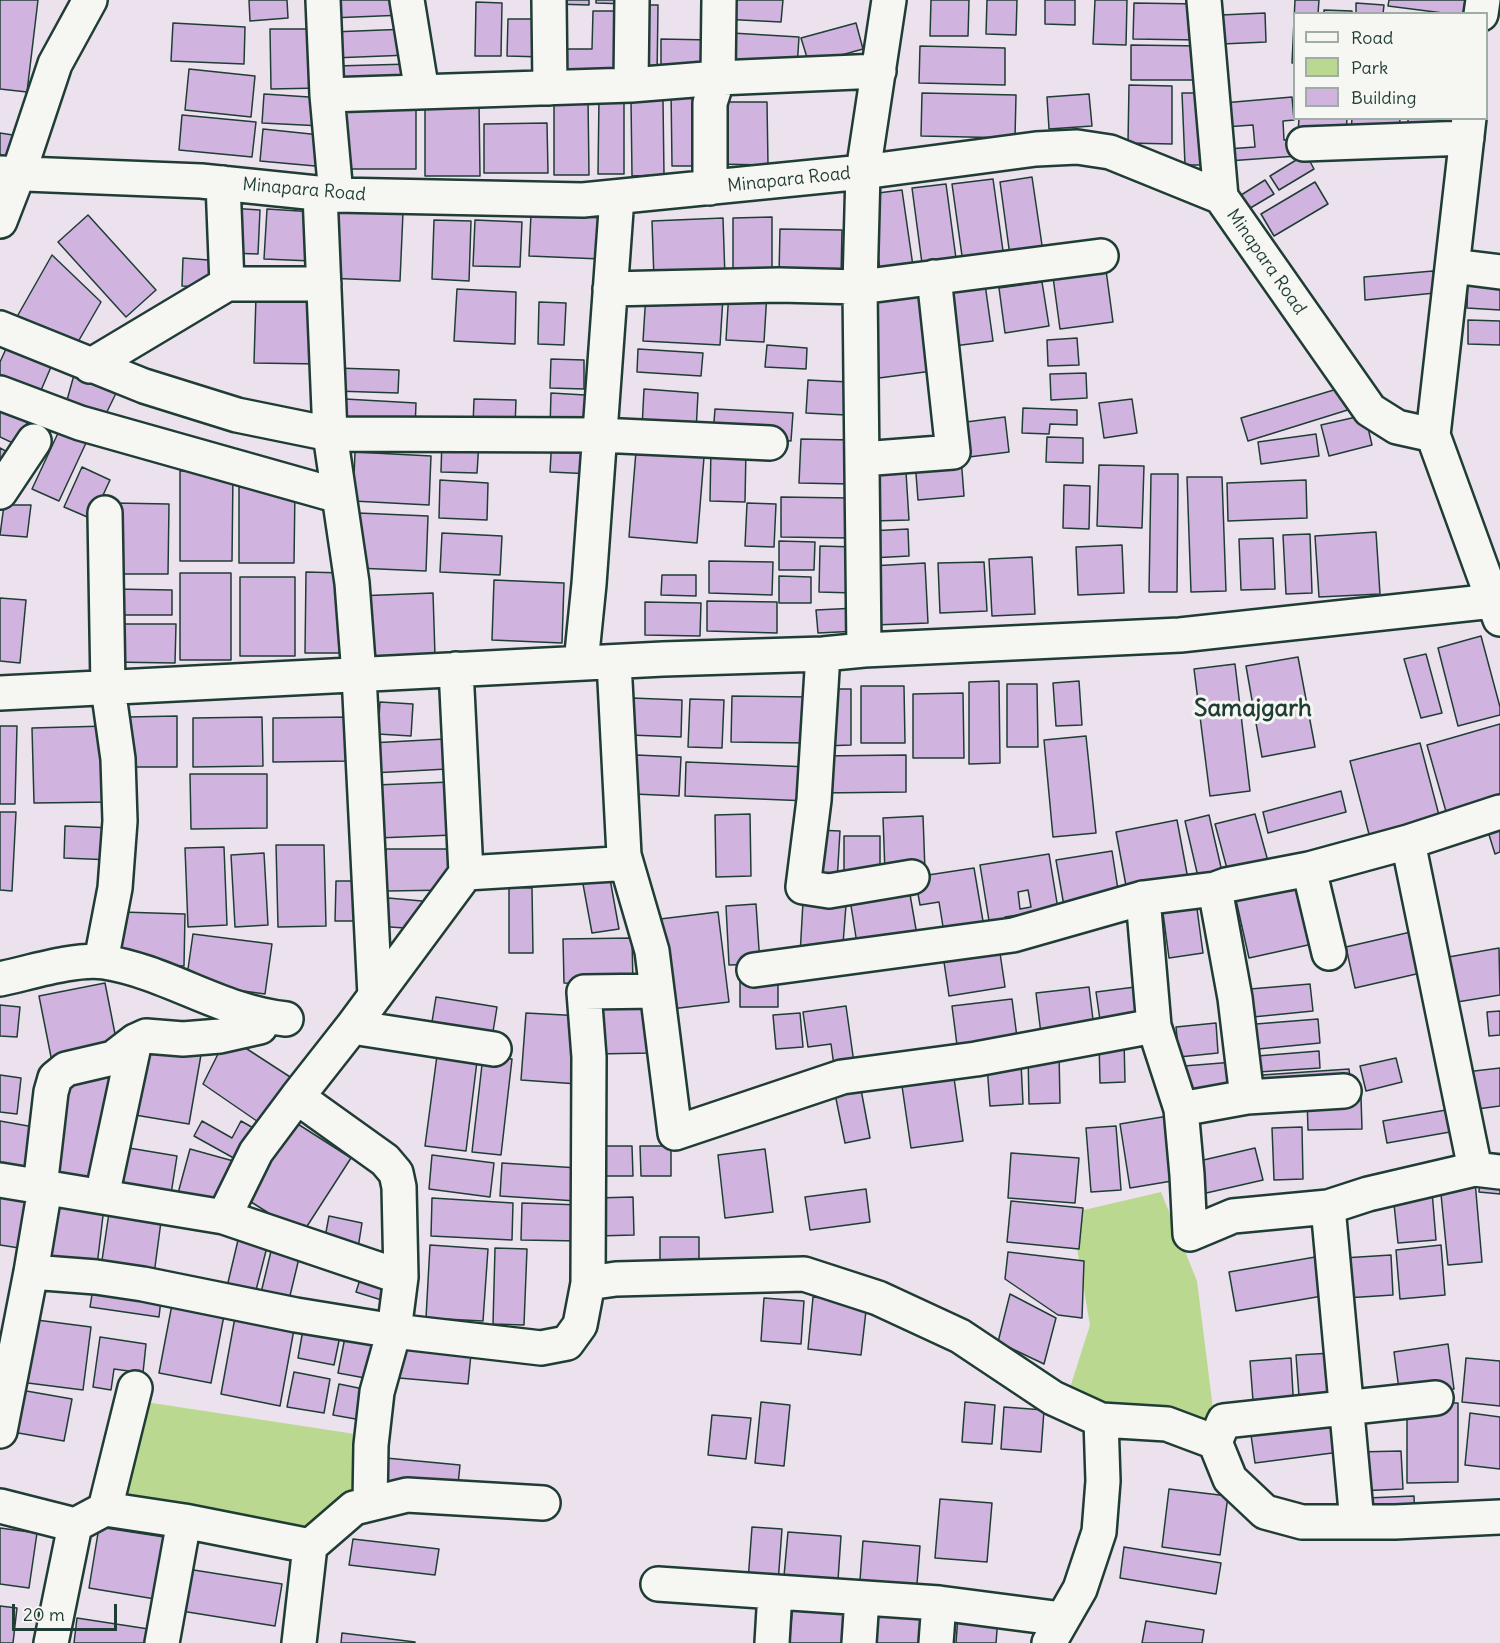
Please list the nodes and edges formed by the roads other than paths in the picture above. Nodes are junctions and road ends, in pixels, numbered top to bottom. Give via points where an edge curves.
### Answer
1 (90, 0) edge
2 (323, 0) edge
3 (407, 0) edge
4 (549, 0) edge
5 (632, 0) edge
6 (719, 0) edge
7 (890, 0) edge
8 (1204, 0) edge
9 (879, 71) junction
10 (718, 78) junction
11 (631, 85) junction
12 (550, 88) junction
13 (422, 92) junction
14 (327, 95) junction
15 (1468, 128) edge
16 (1304, 144) dead end
17 (863, 172) junction
18 (10, 173) edge
19 (223, 183) junction
20 (710, 188) junction
21 (328, 194) junction
22 (617, 197) junction
23 (1221, 197) junction
24 (0, 221) edge
25 (1101, 256) dead end
26 (1453, 266) junction
27 (1500, 272) edge
28 (934, 277) junction
29 (227, 284) junction
30 (324, 284) junction
31 (860, 287) junction
32 (610, 289) junction
33 (0, 328) edge
34 (90, 366) junction
35 (0, 393) edge
36 (330, 434) junction
37 (599, 435) junction
38 (1433, 435) junction
39 (34, 441) dead end
40 (771, 443) dead end
41 (862, 459) junction
42 (0, 492) edge
43 (339, 496) junction
44 (105, 513) dead end
45 (1496, 610) edge
46 (864, 650) junction
47 (823, 654) junction
48 (614, 662) junction
49 (580, 663) junction
50 (456, 669) junction
51 (359, 675) junction
52 (108, 688) junction
53 (0, 693) edge
54 (1500, 812) edge
55 (1408, 842) junction
56 (624, 855) junction
57 (1309, 870) junction
58 (466, 873) junction
59 (912, 877) dead end
60 (1215, 889) junction
61 (1143, 898) junction
62 (1329, 953) dead end
63 (101, 962) junction
64 (754, 970) dead end
65 (0, 979) edge
66 (657, 991) junction
67 (375, 996) junction
68 (1154, 1026) junction
69 (352, 1027) junction
70 (135, 1041) junction
71 (494, 1049) dead end
72 (1344, 1091) dead end
73 (297, 1097) junction
74 (1247, 1097) junction
75 (1180, 1109) junction
76 (1488, 1170) edge
77 (0, 1180) edge
78 (42, 1187) junction
79 (102, 1196) junction
80 (1328, 1207) junction
81 (224, 1218) junction
82 (32, 1272) junction
83 (400, 1276) junction
84 (588, 1283) junction
85 (11, 1319) edge
86 (394, 1331) junction
87 (135, 1388) dead end
88 (1436, 1398) dead end
89 (1347, 1408) junction
90 (1101, 1420) junction
91 (0, 1431) edge
92 (1215, 1442) junction
93 (543, 1503) dead end
94 (370, 1504) junction
95 (0, 1506) edge
96 (105, 1509) junction
97 (1500, 1517) edge
98 (184, 1521) junction
99 (1357, 1522) junction
100 (75, 1525) junction
101 (310, 1546) junction
102 (658, 1584) dead end
103 (775, 1592) junction
104 (862, 1598) junction
105 (939, 1603) junction
106 (1055, 1631) edge
107 (51, 1643) edge
108 (162, 1643) edge
109 (299, 1643) edge
110 (772, 1643) edge
111 (859, 1643) edge
112 (936, 1643) edge

1 - 18 street via 55,64
2 - 14 street
3 - 13 street
4 - 12 street
5 - 11 street
6 - 10 street
7 - 9 street
8 - 23 street
9 - 10 street
9 - 17 street
10 - 11 street
10 - 20 street via 710,103
11 - 12 street
12 - 13 street
13 - 14 street
14 - 21 street
15 - 16 street
15 - 26 street
17 - 20 street, Minapara Road
17 - 23 street, Minapara Road via 1077,147 1110,152
17 - 31 street
18 - 19 street, Minapara Road
18 - 24 street
19 - 21 street, Minapara Road
19 - 29 street
20 - 22 street, Minapara Road
21 - 22 street, Minapara Road via 583,200
21 - 30 street
22 - 32 street
23 - 38 street, Minapara Road via 1370,410 1397,427
25 - 28 street
26 - 27 street
26 - 38 street
28 - 31 street
28 - 41 street via 953,452
29 - 30 street
29 - 34 street
30 - 36 street
31 - 32 street
31 - 41 street
32 - 37 street
33 - 34 street
34 - 36 street via 237,415
35 - 43 street via 80,423
36 - 37 street
36 - 43 street
37 - 40 street
37 - 49 street
38 - 45 street
39 - 42 street
41 - 46 street
43 - 51 street via 352,583
44 - 52 street
45 - 46 street via 1180,635
46 - 47 street
47 - 48 street
47 - 59 street via 814,800 803,887 829,891
48 - 49 street
48 - 56 street
49 - 50 street
50 - 51 street
50 - 58 street
51 - 52 street
51 - 67 street
52 - 53 street
52 - 63 street via 118,759 120,821 115,888
54 - 55 street
55 - 57 street
55 - 76 street
56 - 58 street via 615,864
56 - 66 street via 652,951
57 - 60 street
57 - 62 street
58 - 67 street
60 - 61 street
60 - 74 street via 1235,998
61 - 64 street via 1013,935
61 - 68 street
63 - 65 street via 68,964
63 - 70 street via 138,970 266,1017 273,1023 219,1036 183,1040 146,1036
66 - 68 street via 675,1132 843,1077 976,1059
66 - 84 street via 584,992 589,1057
67 - 69 street
68 - 75 street
69 - 71 street
69 - 73 street
70 - 78 street via 113,1058 66,1069 55,1078
70 - 79 street
72 - 74 street
73 - 81 street via 256,1152
73 - 83 street via 385,1160 396,1173
74 - 75 street
75 - 80 street via 1190,1234 1233,1216
76 - 80 street via 1368,1194
77 - 78 street
78 - 79 street
78 - 82 street
79 - 81 street
80 - 89 street
81 - 83 street
82 - 85 street
82 - 86 street via 143,1284
83 - 86 street
84 - 86 street via 580,1325 567,1343 541,1348
84 - 90 street via 804,1274 878,1298 960,1336 1053,1398
85 - 91 street
86 - 94 street via 377,1392
87 - 96 street
88 - 89 street
89 - 92 street via 1224,1421
89 - 99 street
90 - 92 street via 1167,1424
90 - 106 street via 1103,1481 1099,1532 1080,1589
92 - 99 street via 1230,1479 1265,1512 1302,1522
93 - 94 street via 407,1495
94 - 101 street via 354,1508
95 - 100 street
96 - 98 street
96 - 100 street
97 - 99 street
98 - 101 street
98 - 108 street
100 - 107 street
101 - 109 street
102 - 103 street
103 - 104 street
103 - 110 street
104 - 105 street
104 - 111 street
105 - 106 street
105 - 112 street

